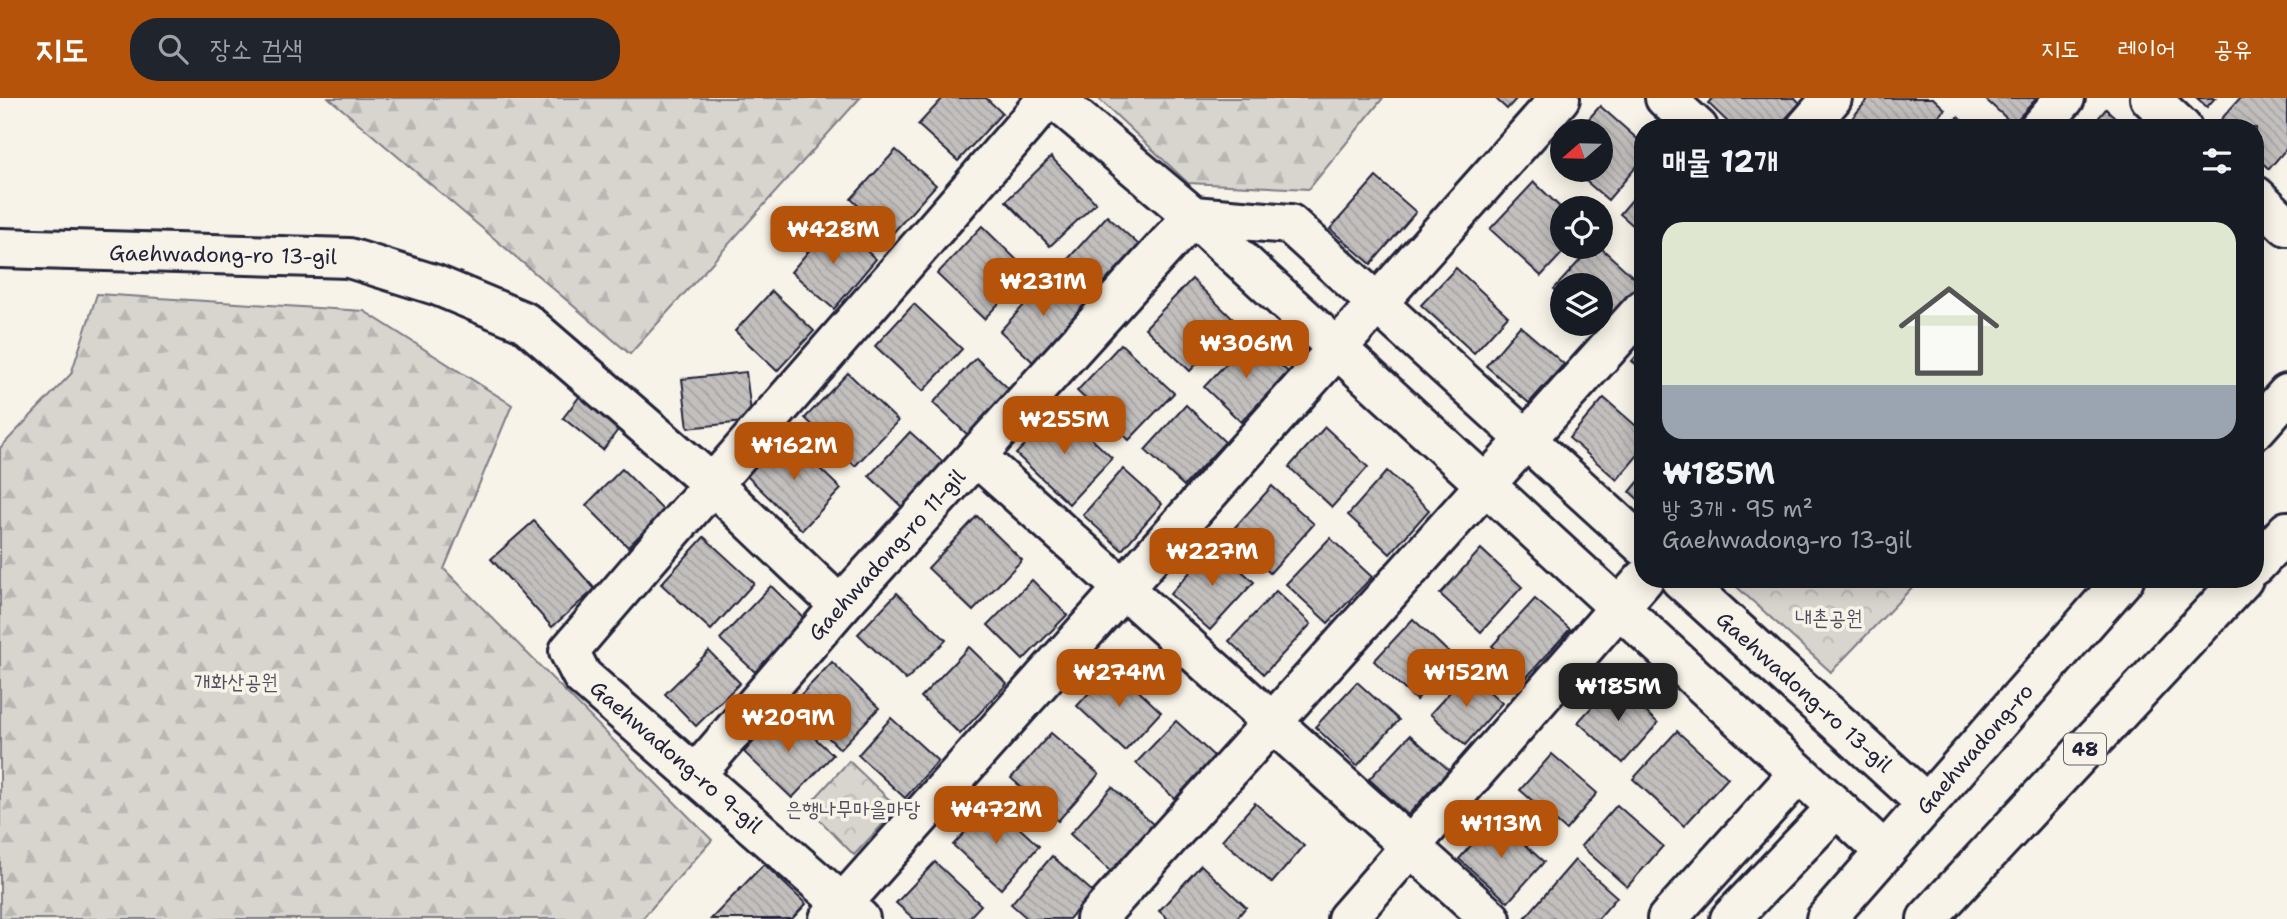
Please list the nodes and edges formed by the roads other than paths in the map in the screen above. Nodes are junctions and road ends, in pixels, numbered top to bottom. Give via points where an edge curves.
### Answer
1 (1051, 98) edge
2 (1560, 98) edge
3 (1665, 98) edge
4 (1832, 98) edge
5 (2065, 98) edge
6 (2150, 98) edge
7 (1688, 119) edge
8 (1814, 119) edge
9 (2047, 119) edge
10 (2172, 119) edge
11 (2264, 204) edge
12 (1193, 216) junction
13 (2287, 226) edge
14 (0, 248) edge
15 (1376, 304) junction
16 (1634, 319) edge
17 (1337, 348) junction
18 (2287, 394) edge
19 (2264, 420) edge
20 (1526, 440) junction
21 (976, 456) junction
22 (711, 483) junction
23 (1486, 485) junction
24 (2287, 531) edge
25 (1634, 538) edge
26 (2264, 556) edge
27 (1123, 587) junction
28 (1636, 588) edge
29 (1690, 588) edge
30 (2116, 588) edge
31 (2235, 588) edge
32 (840, 606) junction
33 (1619, 607) junction
34 (1273, 723) junction
35 (696, 774) junction
36 (1798, 774) junction
37 (1927, 804) junction
38 (1836, 808) junction
39 (1410, 846) junction
40 (1885, 852) junction
41 (844, 914) edge
42 (1096, 919) edge
43 (1347, 919) edge
44 (1491, 919) edge
45 (1667, 919) edge
46 (1730, 919) edge
47 (1826, 919) edge
48 (1927, 919) edge

1 - 12 street
1 - 22 street
2 - 15 street
3 - 7 street
4 - 8 street
5 - 9 street
6 - 10 street
11 - 13 street
12 - 15 street via 1290,224
12 - 17 street
12 - 21 street
14 - 22 street, Gaehwadong-ro 13-gil via 349,258 436,285 525,323
15 - 17 street
15 - 20 street
16 - 20 street
17 - 23 street
17 - 27 street
18 - 19 street
20 - 23 street
20 - 25 street
21 - 27 street, Gaehwadong-ro 11-gil
21 - 32 street, Gaehwadong-ro 11-gil
22 - 32 street, Gaehwadong-ro 13-gil
22 - 35 street, Gaehwadong-ro 9-gil via 569,651 582,676
23 - 33 street
23 - 34 street
24 - 26 street
27 - 34 street, Gaehwadong-ro 11-gil
27 - 41 street
28 - 33 street
29 - 37 street, Gaehwadong-ro 13-gil
30 - 37 street, Gaehwadong-ro
31 - 48 street, 48
32 - 35 street, Gaehwadong-ro 11-gil
33 - 36 street
33 - 39 street
34 - 39 street, Gaehwadong-ro 11-gil
34 - 42 street
35 - 41 street, Gaehwadong-ro 9-gil
36 - 38 street
36 - 45 street
37 - 40 street, Gaehwadong-ro
38 - 40 street
38 - 46 street
39 - 43 street
39 - 44 street, Gaehwadong-ro 11-gil
40 - 47 street, Gaehwadong-ro

